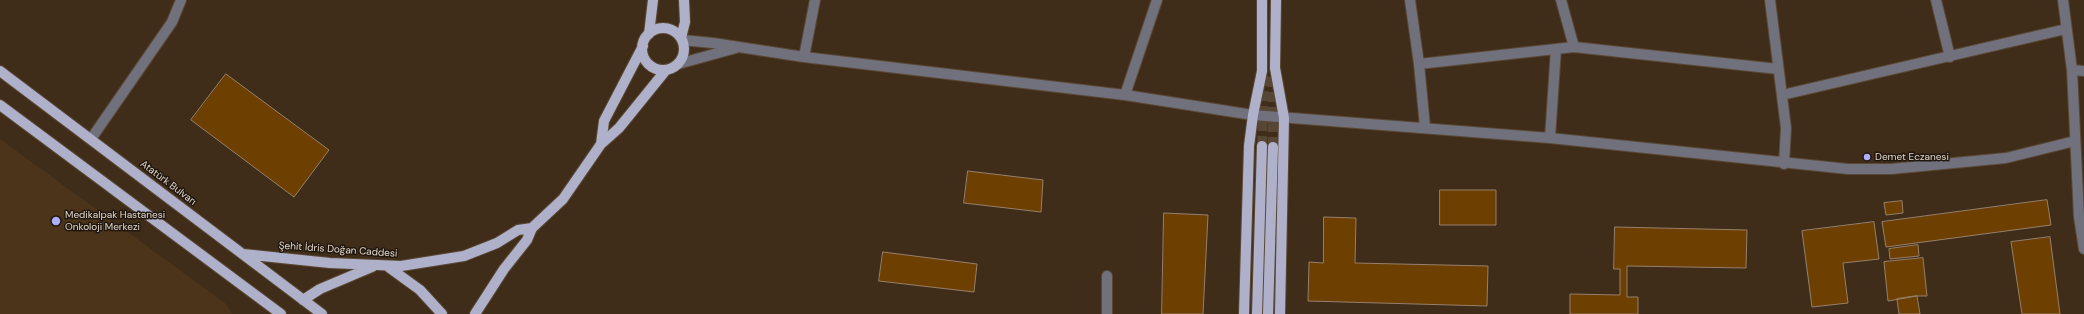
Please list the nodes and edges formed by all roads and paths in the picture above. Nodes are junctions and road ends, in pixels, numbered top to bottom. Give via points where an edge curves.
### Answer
1 (181, 0) edge
2 (653, 0) edge
3 (684, 0) edge
4 (814, 0) edge
5 (1156, 0) edge
6 (1262, 0) edge
7 (1276, 0) edge
8 (1410, 0) edge
9 (1561, 0) edge
10 (1770, 0) edge
11 (1936, 0) edge
12 (2063, 0) edge
13 (2066, 29) junction
14 (649, 34) junction
15 (682, 39) junction
16 (643, 46) junction
17 (1574, 47) junction
18 (738, 48) junction
19 (1556, 49) junction
20 (804, 57) junction
21 (1950, 57) junction
22 (678, 64) junction
23 (1419, 64) junction
24 (666, 70) junction
25 (1778, 70) junction
26 (2072, 70) junction
27 (0, 71) edge
28 (2084, 72) edge
29 (1125, 95) junction
30 (1782, 95) junction
31 (0, 105) edge
32 (1253, 115) junction
33 (1284, 118) junction
34 (1425, 127) junction
35 (1550, 138) junction
36 (91, 139) junction
37 (2075, 141) junction
38 (601, 144) junction
39 (1784, 164) junction
40 (2081, 205) edge
41 (532, 228) junction
42 (2084, 249) edge
43 (243, 254) junction
44 (374, 266) junction
45 (387, 266) junction
46 (1107, 276) dead end
47 (303, 300) junction
48 (281, 314) edge
49 (322, 314) edge
50 (442, 314) edge
51 (475, 314) edge
52 (1107, 314) edge
53 (1244, 314) edge
54 (1257, 314) edge
55 (1268, 314) edge
56 (1280, 314) edge

1 - 36 street via 172,22
2 - 14 main road
3 - 15 main road via 685,22
4 - 20 street
5 - 29 street
6 - 32 main road via 1262,71
7 - 33 main road via 1274,68
8 - 23 street
9 - 17 street
10 - 25 street
11 - 21 street
12 - 13 street
13 - 21 street
13 - 26 street
14 - 15 main road via 667,29
14 - 16 main road
15 - 18 street
15 - 22 main road via 684,53
16 - 24 main road via 648,64
16 - 38 main road, Şehit İdris Doğan Caddesi via 604,121
17 - 19 street
17 - 25 street
18 - 20 street
18 - 22 street
19 - 23 street
19 - 35 street
20 - 29 street
21 - 30 street
22 - 24 main road
23 - 34 street
24 - 38 main road, Şehit İdris Doğan Caddesi via 639,100 619,128
25 - 30 street
26 - 28 street
26 - 37 street
27 - 36 main road, Atatürk Bulvarı
29 - 32 street
30 - 39 street via 1786,128
31 - 48 main road
32 - 33 street
32 - 53 main road via 1249,146
33 - 34 street
33 - 56 main road
34 - 35 street
35 - 39 street
36 - 43 main road, Atatürk Bulvarı
37 - 39 street via 2006,158 1891,170
37 - 40 street
38 - 41 main road, Şehit İdris Doğan Caddesi via 563,199
40 - 42 street
41 - 45 main road, Şehit İdris Doğan Caddesi via 518,230 497,243 464,256 432,263
41 - 51 main road via 527,240 504,269
43 - 44 main road, Şehit İdris Doğan Caddesi
43 - 47 main road, Atatürk Bulvarı
44 - 45 main road, Şehit İdris Doğan Caddesi
44 - 47 main road via 320,289
45 - 50 main road via 420,290
46 - 52 street
47 - 49 main road, Atatürk Bulvarı
54 - 55 main road via 1268,147

